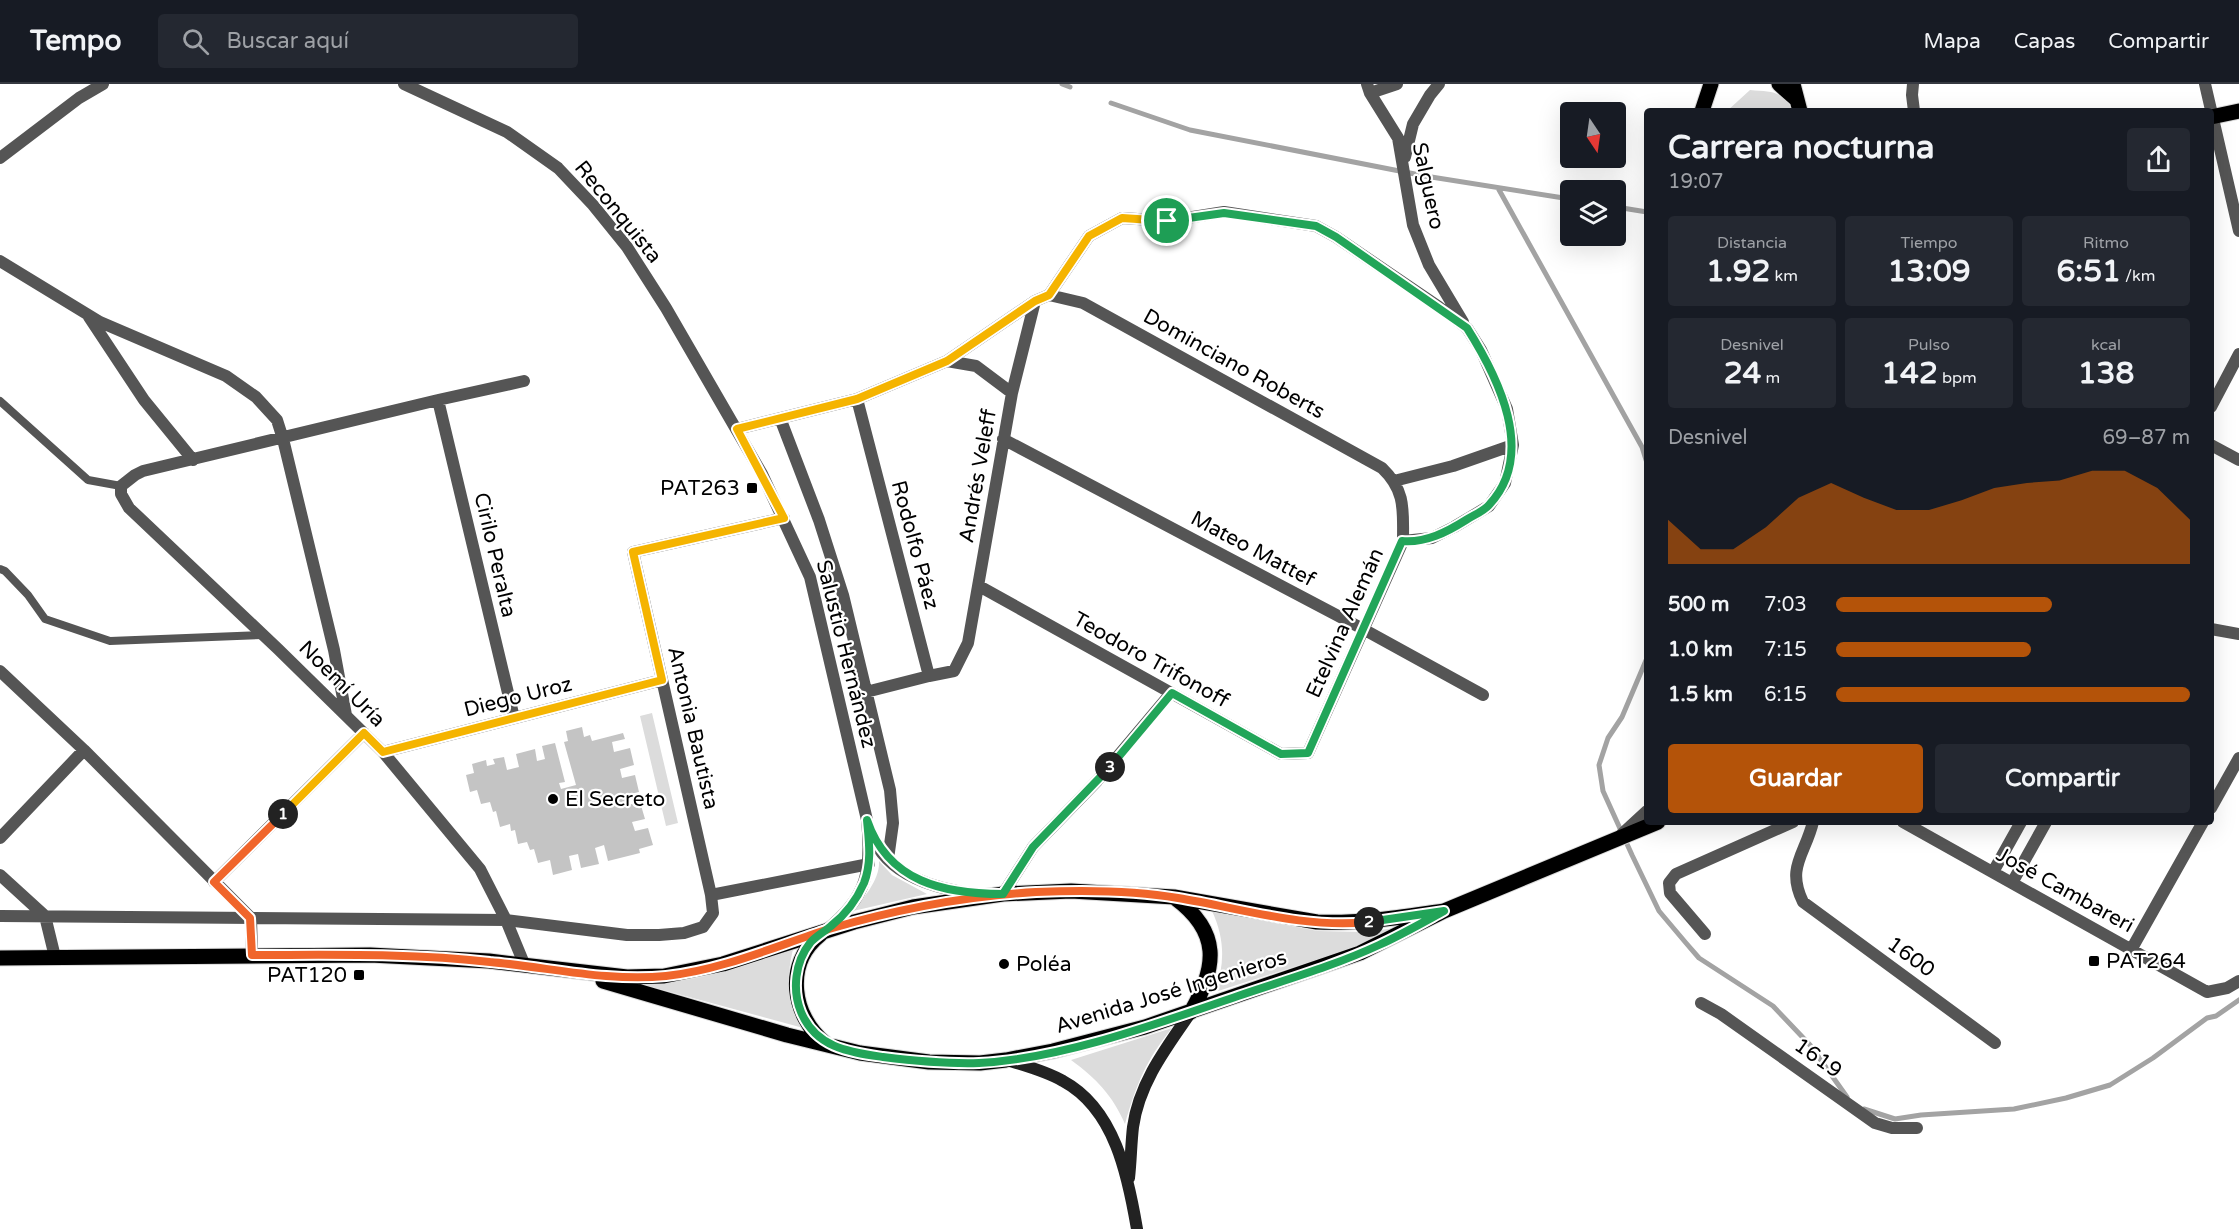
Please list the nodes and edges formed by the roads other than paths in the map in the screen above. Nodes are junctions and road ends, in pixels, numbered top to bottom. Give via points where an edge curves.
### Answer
1 (103, 84) edge
2 (404, 84) edge
3 (1397, 84) edge
4 (1439, 84) edge
5 (1711, 84) edge
6 (1724, 84) edge
7 (1779, 84) edge
8 (1792, 84) edge
9 (1913, 84) edge
10 (2205, 84) edge
11 (1369, 88) edge
12 (1799, 105) edge
13 (1703, 107) edge
14 (1913, 108) edge
15 (2210, 108) edge
16 (2239, 111) edge
17 (2214, 117) edge
18 (2214, 125) edge
19 (0, 158) edge
20 (1404, 161) junction
21 (2239, 231) edge
22 (0, 261) edge
23 (1049, 295) junction
24 (1035, 301) junction
25 (666, 308) joint
26 (86, 314) junction
27 (1467, 328) junction
28 (2239, 354) edge
29 (947, 361) junction
30 (524, 381) dead end
31 (1012, 393) junction
32 (857, 399) junction
33 (438, 400) junction
34 (0, 401) edge
35 (2214, 401) edge
36 (780, 418) junction
37 (737, 429) junction
38 (283, 439) junction
39 (1003, 439) junction
40 (1513, 445) junction
41 (2214, 447) edge
42 (193, 460) junction
43 (2239, 460) edge
44 (1395, 481) junction
45 (121, 486) junction
46 (784, 518) junction
47 (1402, 541) junction
48 (0, 569) edge
49 (978, 586) junction
50 (1363, 628) junction
51 (2214, 630) edge
52 (263, 634) junction
53 (2239, 634) edge
54 (0, 671) edge
55 (929, 676) junction
56 (662, 680) junction
57 (866, 692) junction
58 (1172, 693) junction
59 (1483, 695) dead end
60 (346, 715) junction
61 (514, 718) junction
62 (364, 733) junction
63 (84, 750) junction
64 (383, 752) junction
65 (1308, 753) joint
66 (2239, 758) edge
67 (2214, 803) edge
68 (867, 820) junction
69 (1644, 825) edge
70 (1786, 825) edge
71 (1812, 825) edge
72 (1908, 825) edge
73 (2019, 825) edge
74 (2044, 825) edge
75 (2201, 825) edge
76 (0, 838) edge
77 (888, 859) junction
78 (869, 864) junction
79 (1993, 872) junction
80 (0, 875) edge
81 (214, 882) junction
82 (2012, 883) junction
83 (1003, 894) junction
84 (711, 895) junction
85 (1174, 897) junction
86 (1444, 911) junction
87 (0, 916) edge
88 (45, 916) junction
89 (250, 918) junction
90 (506, 920) junction
91 (825, 930) junction
92 (1706, 934) dead end
93 (2131, 950) junction
94 (252, 955) junction
95 (56, 957) junction
96 (0, 958) edge
97 (525, 966) junction
98 (571, 972) junction
99 (2239, 981) edge
100 (1701, 1003) dead end
101 (1191, 1012) junction
102 (1995, 1042) dead end
103 (828, 1045) junction
104 (1006, 1060) junction
105 (1917, 1128) dead end
106 (1129, 1182) junction
107 (1137, 1229) edge

1 - 19 street
2 - 25 street, Reconquista via 507,132 558,168 627,247
3 - 11 street
4 - 20 street via 1413,124
5 - 13 main road
6 - 13 main road
7 - 12 main road
8 - 12 main road
9 - 14 street
10 - 15 street
11 - 20 street, Salguero via 1398,138
16 - 17 main road
18 - 21 street
20 - 27 street, Salguero via 1413,225 1429,265
22 - 26 street
23 - 24 street
23 - 27 street via 1089,236 1122,218 1167,221 1224,213 1316,226
23 - 44 street, Dominciano Roberts via 1083,303 1382,468
24 - 29 street
24 - 31 street, Andrés Veleff
25 - 37 street, Salustio Hernández
26 - 38 street via 226,376 256,397 276,420
26 - 42 street via 144,400
27 - 40 street, Salguero via 1496,381 1507,409
28 - 35 street
29 - 31 street via 976,366
29 - 32 street
30 - 33 street
31 - 39 street, Andrés Veleff
32 - 36 street
32 - 55 street, Rodolfo Páez
33 - 38 street
33 - 61 street, Cirilo Peralta
34 - 45 lane via 88,480
36 - 37 street
36 - 57 street via 843,595
37 - 46 street, Salustio Hernández
38 - 42 street
38 - 60 street
39 - 49 street, Andrés Veleff
39 - 50 street, Mateo Mattef
40 - 44 street
40 - 47 street via 1505,483 1489,506 1432,538
41 - 43 street
42 - 45 street via 143,471
44 - 47 street, Etelvina Alemán via 1403,505
45 - 52 street, Noemí Uría via 129,508
46 - 56 street, Antonia Bautista via 633,552
46 - 68 street, Salustio Hernández via 810,577
47 - 50 street, Etelvina Alemán
48 - 52 lane via 28,595 45,619 110,641
49 - 55 street, Andrés Veleff via 968,643 954,671
49 - 58 street, Teodoro Trifonoff
50 - 59 street, Mateo Mattef
50 - 65 street, Etelvina Alemán
51 - 53 street
52 - 60 street, Noemí Uría
54 - 63 street
55 - 57 street
56 - 61 street, Diego Uroz
56 - 84 street, Antonia Bautista
57 - 77 street via 890,790 893,823
58 - 65 street, Teodoro Trifonoff via 1281,754
58 - 83 street via 1097,781 1033,847
60 - 62 street, Noemí Uría
61 - 64 street, Diego Uroz
62 - 64 street, Noemí Uría
62 - 81 street
63 - 76 street
63 - 81 street
64 - 90 street, Noemí Uría via 480,869
66 - 67 street
68 - 77 street via 873,839
68 - 78 street, Salustio Hernández
69 - 86 main road, Avenida José Ingenieros
70 - 92 street via 1676,874 1669,884 1670,894
71 - 102 street, 1600 via 1794,872 1803,902
72 - 79 street, José Cambareri
73 - 79 street
74 - 82 street
75 - 93 street
77 - 83 street via 908,874 940,888
78 - 84 street
78 - 91 street via 857,897
79 - 82 street, José Cambareri
80 - 88 street
81 - 89 street
82 - 93 street, José Cambareri
83 - 85 main road, Avenida José Ingenieros via 1083,891
83 - 91 main road, Avenida José Ingenieros via 913,908
84 - 90 street, Antonia Bautista via 713,913 703,927 684,933 627,935
85 - 86 main road, Avenida José Ingenieros via 1317,922 1360,923
85 - 101 main road via 1194,914 1209,944 1208,977
86 - 101 main road, Avenida José Ingenieros via 1360,954
87 - 88 street
88 - 89 street
88 - 95 street
89 - 90 street
89 - 94 street
90 - 97 street, Noemí Uría
91 - 98 main road, Avenida José Ingenieros via 723,964 676,974 640,977
91 - 103 main road via 803,954 796,983 800,1012 807,1025
93 - 99 street, José Cambareri via 2207,992
94 - 95 main road
94 - 97 main road via 370,955
95 - 96 main road
97 - 98 main road
98 - 103 main road, Avenida José Ingenieros
100 - 105 street, 1619 via 1875,1123
101 - 104 main road, Avenida José Ingenieros via 1099,1040
101 - 106 main road via 1156,1062 1144,1089 1133,1126
103 - 104 main road, Avenida José Ingenieros via 929,1062
104 - 106 main road via 1065,1082 1091,1103 1110,1133
106 - 107 main road

